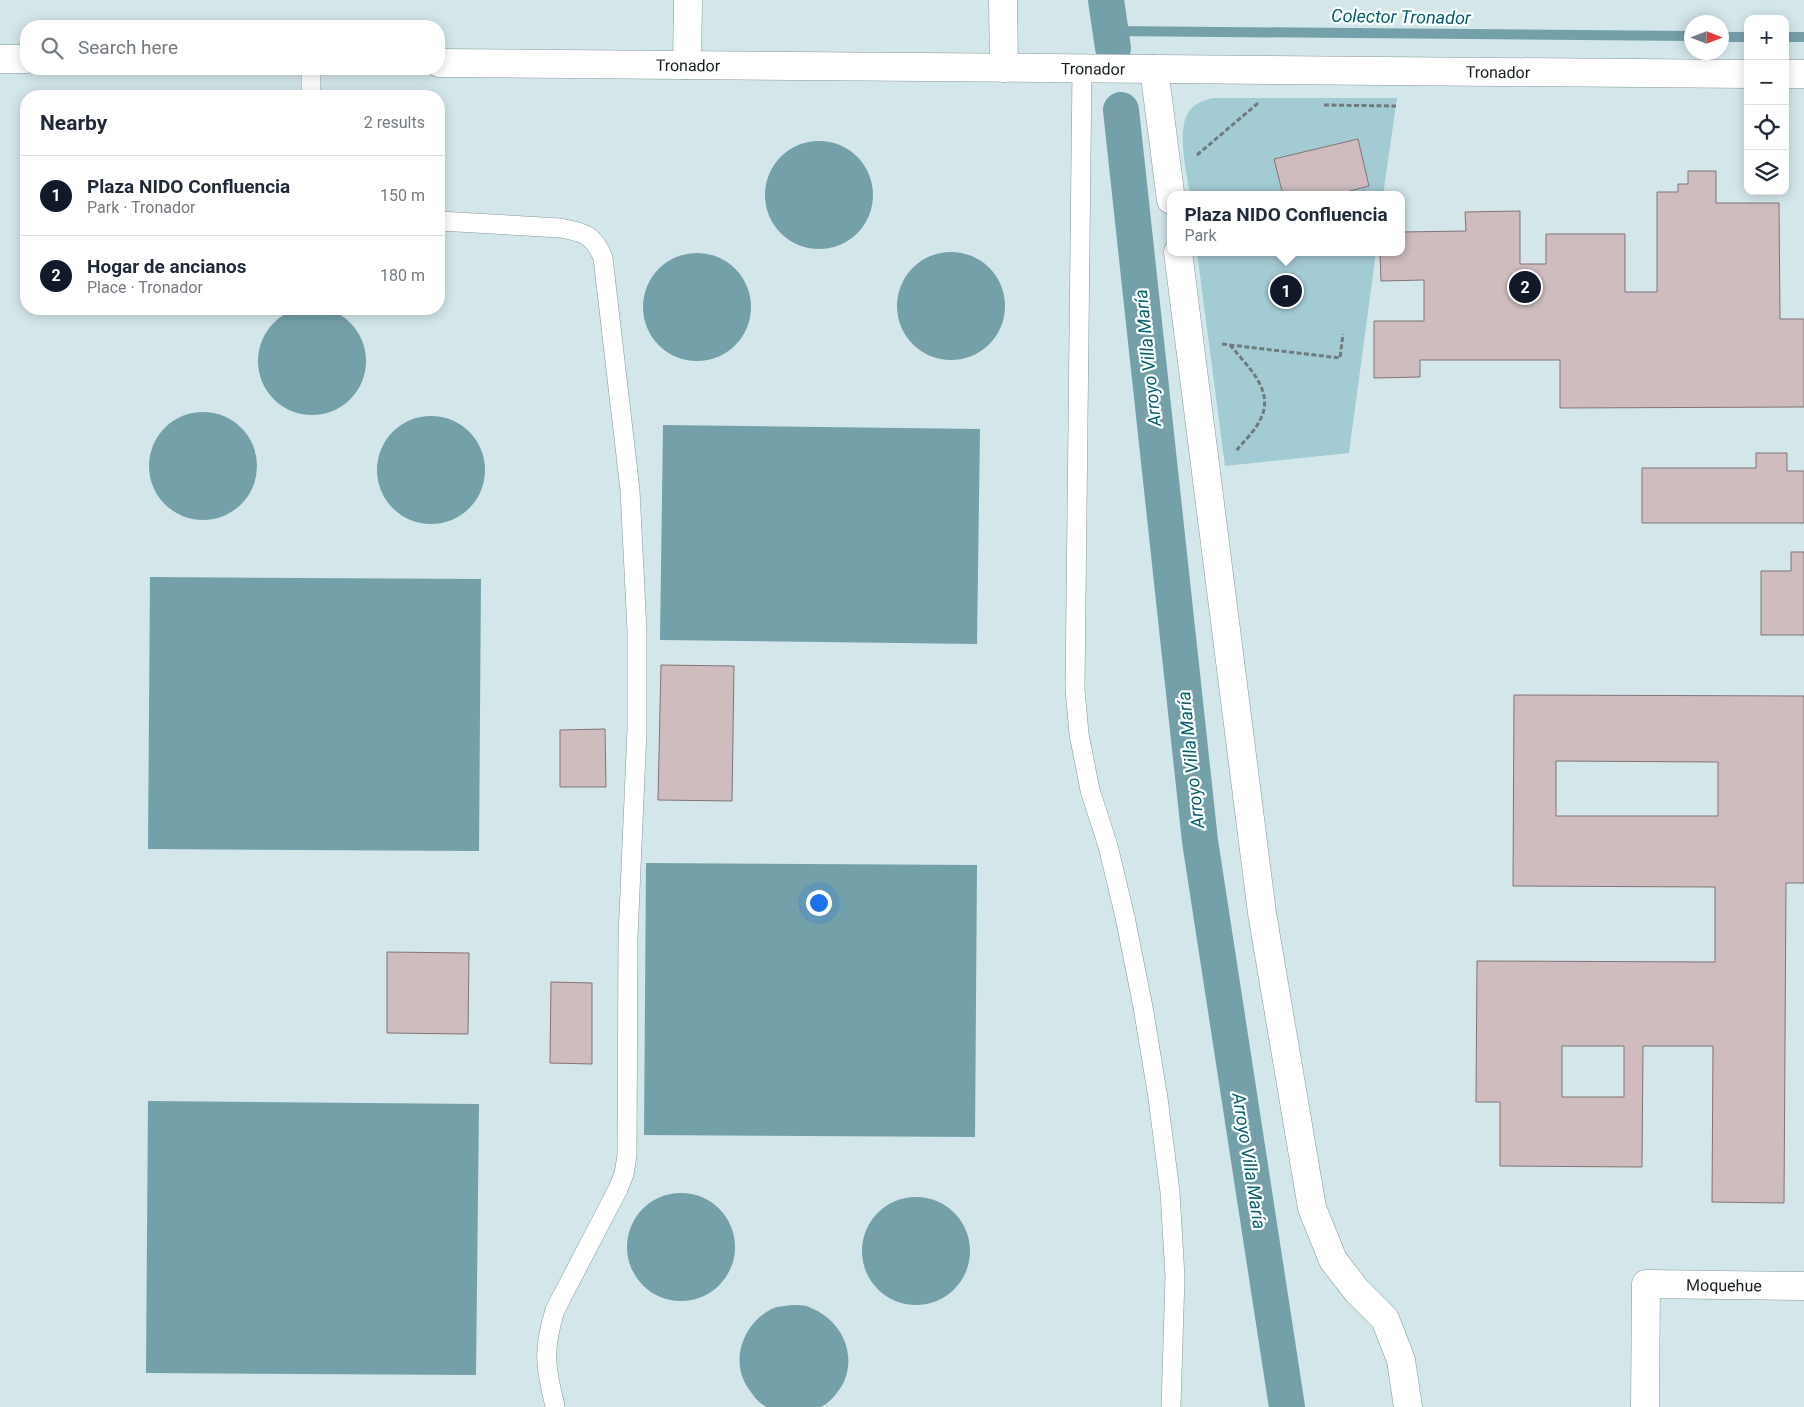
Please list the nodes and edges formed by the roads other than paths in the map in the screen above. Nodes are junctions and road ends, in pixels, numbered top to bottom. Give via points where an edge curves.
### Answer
1 (688, 0) edge
2 (1003, 0) edge
3 (0, 59) edge
4 (20, 59) edge
5 (445, 63) edge
6 (687, 65) junction
7 (1004, 68) junction
8 (1082, 68) junction
9 (1154, 69) junction
10 (1744, 74) edge
11 (1789, 74) edge
12 (1804, 74) edge
13 (311, 75) edge
14 (310, 90) edge
15 (1170, 191) edge
16 (445, 221) edge
17 (1179, 256) edge
18 (1804, 1286) edge
19 (555, 1406) dead end
20 (1171, 1407) edge
21 (1408, 1407) edge
22 (1645, 1407) edge

1 - 6 street
2 - 7 street
3 - 4 street
5 - 6 street, Tronador
6 - 7 street, Tronador
7 - 8 street, Tronador
8 - 9 street, Tronador
8 - 20 lane via 1075,690 1090,790 1125,917 1158,1098 1170,1192 1175,1277
9 - 10 street, Tronador
9 - 15 street
11 - 12 street
13 - 14 lane
16 - 19 lane via 575,230 588,235 597,244 602,258 630,490 637,680 628,937 627,1156 618,1188 555,1310 546,1352
17 - 21 street via 1262,913 1312,1208 1333,1260 1385,1319 1401,1360
18 - 22 street, Moquehue via 1646,1284

